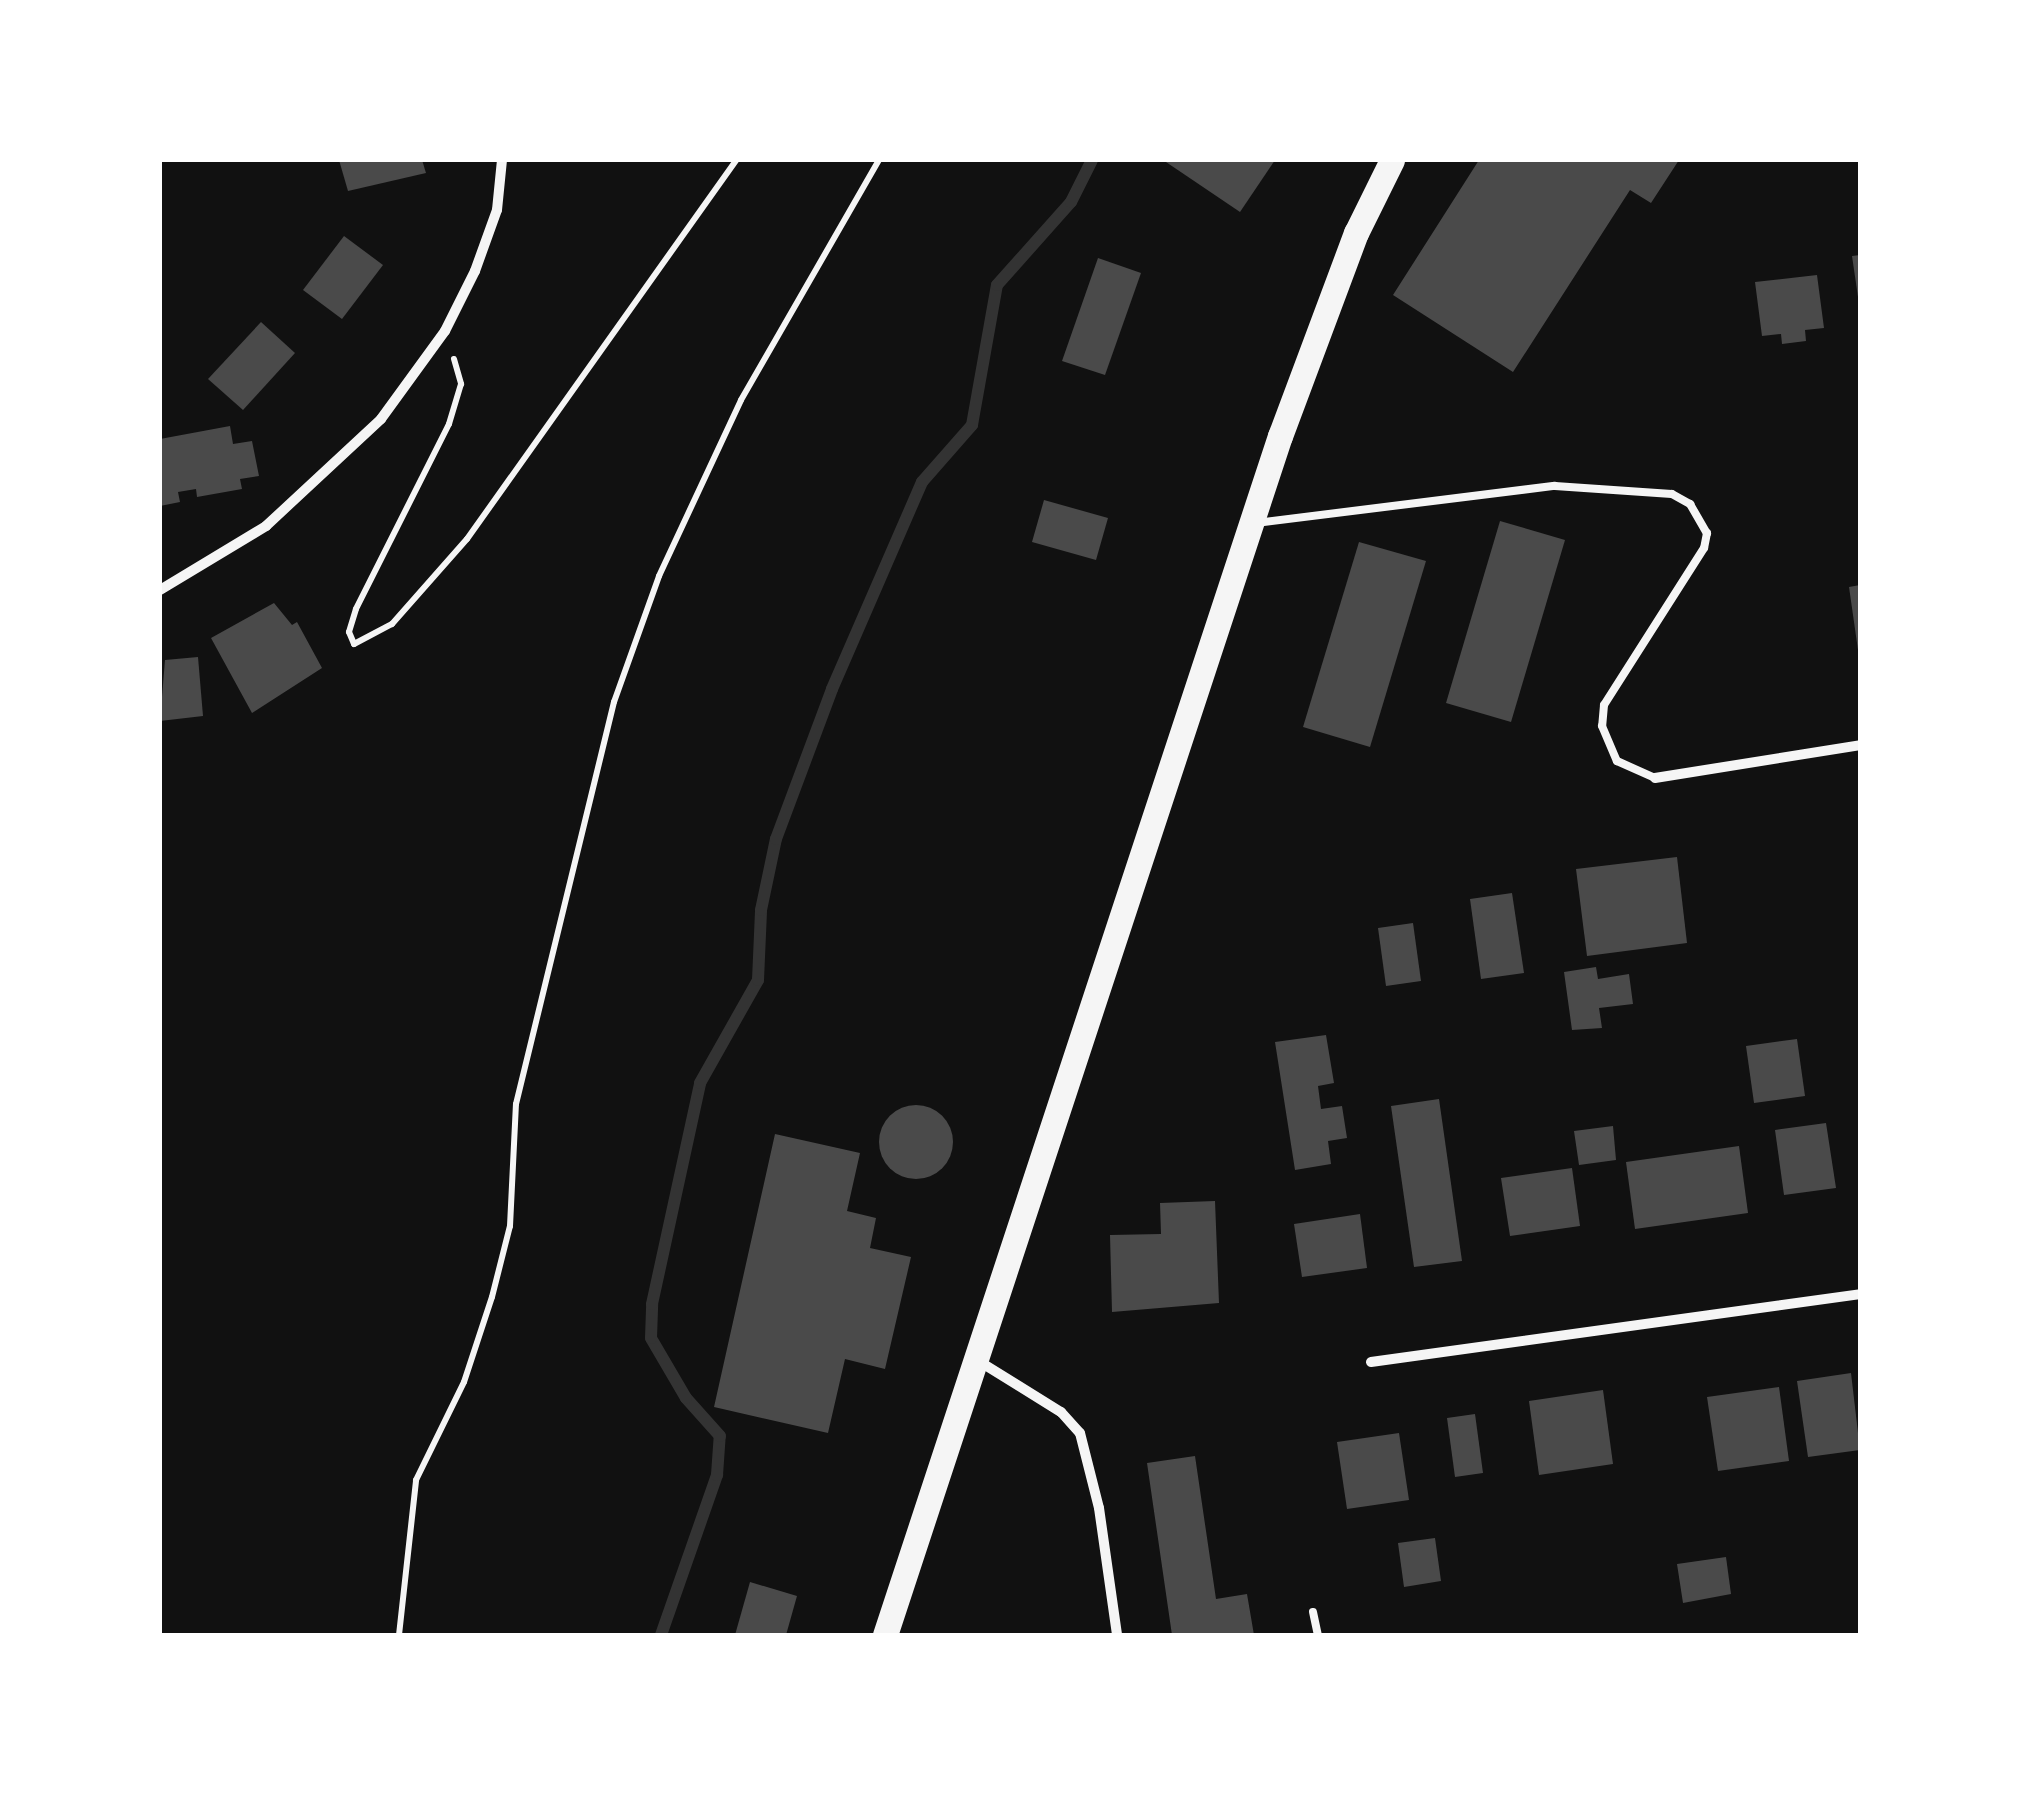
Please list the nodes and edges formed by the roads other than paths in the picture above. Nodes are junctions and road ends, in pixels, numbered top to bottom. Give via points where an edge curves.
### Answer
1 (502, 160) edge
2 (1392, 160) edge
3 (1252, 524) junction
4 (160, 590) edge
5 (1860, 745) edge
6 (1655, 778) joint
7 (1860, 1294) edge
8 (978, 1360) junction
9 (1371, 1362) dead end
10 (1313, 1612) dead end
11 (885, 1635) edge
12 (1117, 1635) edge
13 (1318, 1635) edge

1 - 4 street via 497,210 446,332 381,418 266,526
2 - 3 main road via 1356,233
3 - 6 lane via 1555,486 1672,494 1690,504 1706,533 1704,548 1604,705 1602,726 1617,761
3 - 8 main road
5 - 6 street
7 - 9 street
8 - 11 main road
8 - 12 street via 1061,1412 1080,1434 1099,1508
10 - 13 lane

